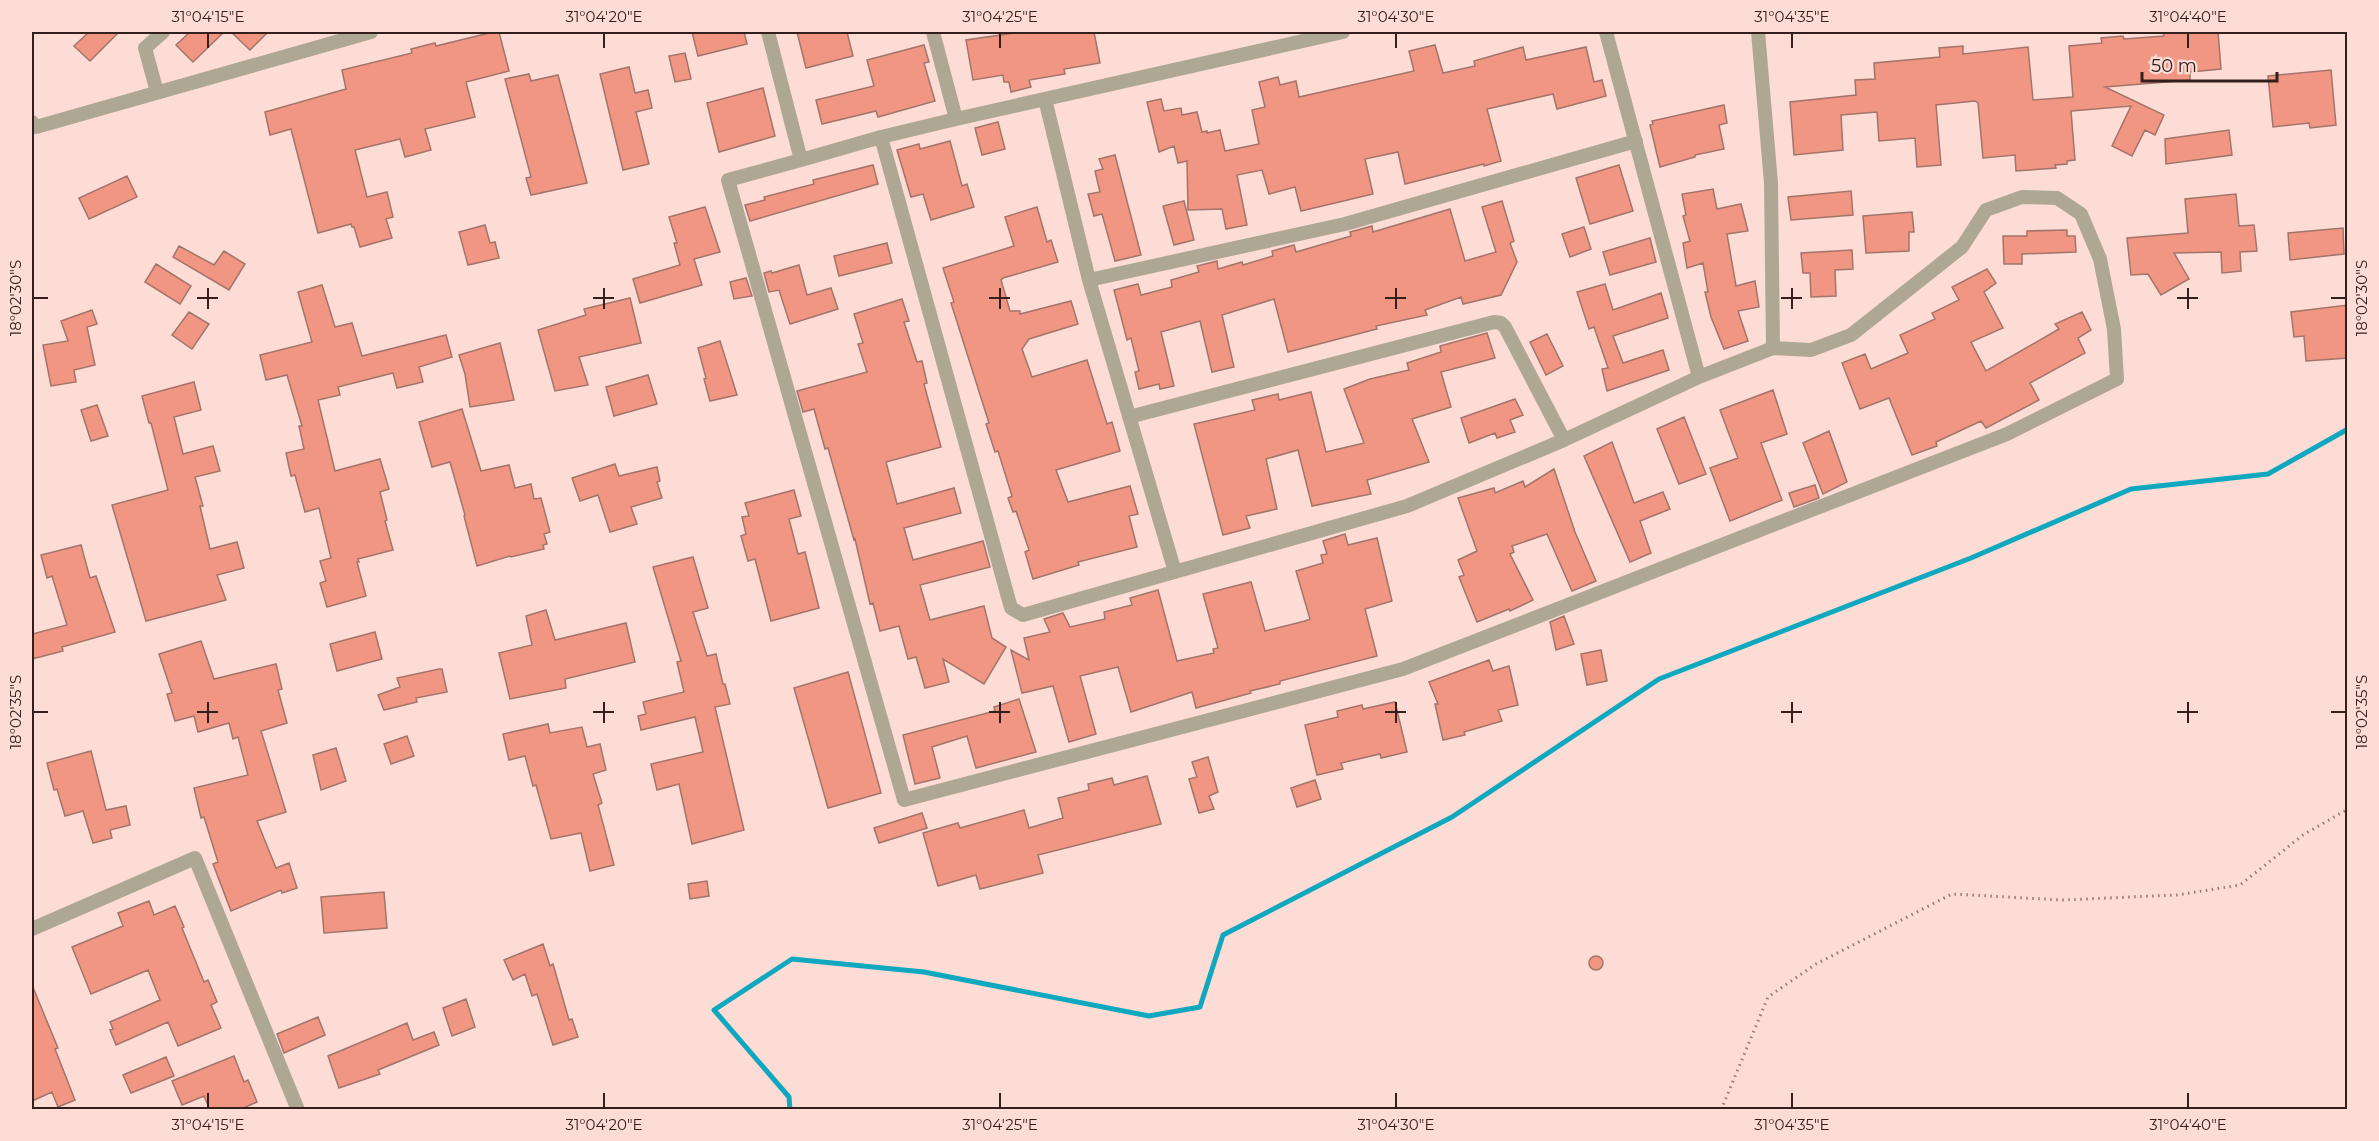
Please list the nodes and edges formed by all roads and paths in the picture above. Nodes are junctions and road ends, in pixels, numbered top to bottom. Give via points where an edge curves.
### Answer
1 (163, 32) edge
2 (371, 32) edge
3 (768, 32) edge
4 (933, 32) edge
5 (1342, 32) edge
6 (1606, 32) edge
7 (1758, 32) edge
8 (158, 92) junction
9 (1045, 99) junction
10 (956, 119) junction
11 (32, 122) edge
12 (881, 137) junction
13 (1636, 141) junction
14 (801, 160) junction
15 (1089, 280) junction
16 (1773, 348) junction
17 (1699, 377) junction
18 (1129, 417) junction
19 (1564, 440) junction
20 (1174, 572) junction
21 (2348, 809) edge
22 (32, 929) edge
23 (298, 1110) edge
24 (1720, 1110) edge

1 - 8 street via 145,48
2 - 8 street
3 - 14 street
4 - 10 street
5 - 9 street
6 - 13 street
7 - 16 street via 1771,183
8 - 11 street via 36,127
9 - 10 street
9 - 15 street
10 - 12 street
12 - 14 street
12 - 20 street via 1011,608 1023,615
13 - 15 street via 1345,224
13 - 17 street
14 - 16 street via 728,180 904,800 1403,669 2007,434 2117,379 2114,329 2100,259 2081,214 2057,198 2022,197 1986,210 1962,247 1851,335 1811,350
15 - 18 street
16 - 17 street
17 - 19 street
18 - 19 street via 1494,322 1505,327
18 - 20 street
19 - 20 street via 1407,506
21 - 24 path via 2303,835 2240,885 2177,895 2062,900 1952,894 1816,964 1768,997
22 - 23 street via 195,858

